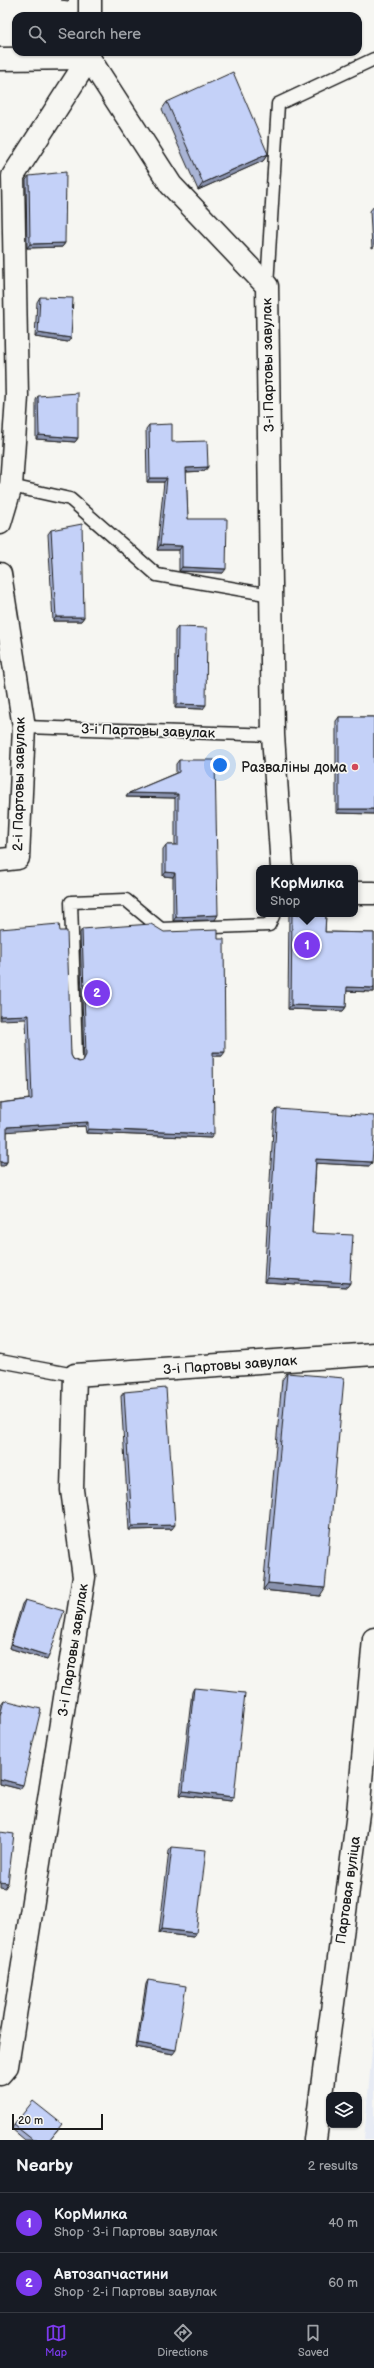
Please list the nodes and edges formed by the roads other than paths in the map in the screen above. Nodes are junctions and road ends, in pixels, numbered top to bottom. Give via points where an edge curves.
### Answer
1 (90, 0) edge
2 (90, 12) edge
3 (67, 56) edge
4 (88, 56) edge
5 (90, 56) edge
6 (0, 59) edge
7 (374, 59) edge
8 (267, 286) junction
9 (12, 486) junction
10 (0, 523) edge
11 (0, 574) edge
12 (271, 595) junction
13 (24, 727) junction
14 (273, 735) junction
15 (0, 860) edge
16 (282, 865) edge
17 (358, 893) edge
18 (374, 893) edge
19 (273, 917) edge
20 (76, 1059) edge
21 (374, 1354) edge
22 (0, 1361) edge
23 (75, 1375) junction
24 (374, 1639) edge
25 (2, 2068) edge
26 (315, 2140) edge

1 - 2 street
3 - 6 street
4 - 9 street via 13,176 17,397
5 - 8 street, 3-і Партовы завулак via 171,185
7 - 8 lane via 278,104
8 - 12 street, 3-і Партовы завулак
9 - 10 street
9 - 12 lane via 70,500 157,575
11 - 13 street, 2-і Партовы завулак
12 - 14 street, 3-і Партовы завулак
13 - 14 lane, 3-і Партовы завулак
13 - 15 street, 2-і Партовы завулак via 18,858
14 - 16 street, 3-і Партовы завулак
17 - 18 street
19 - 20 lane via 269,925 161,929 126,900 71,902
21 - 23 street, 3-і Партовы завулак
22 - 23 lane
23 - 25 street, 3-і Партовы завулак via 72,1490 84,1577
24 - 26 street, Партовая вуліца via 358,1813

